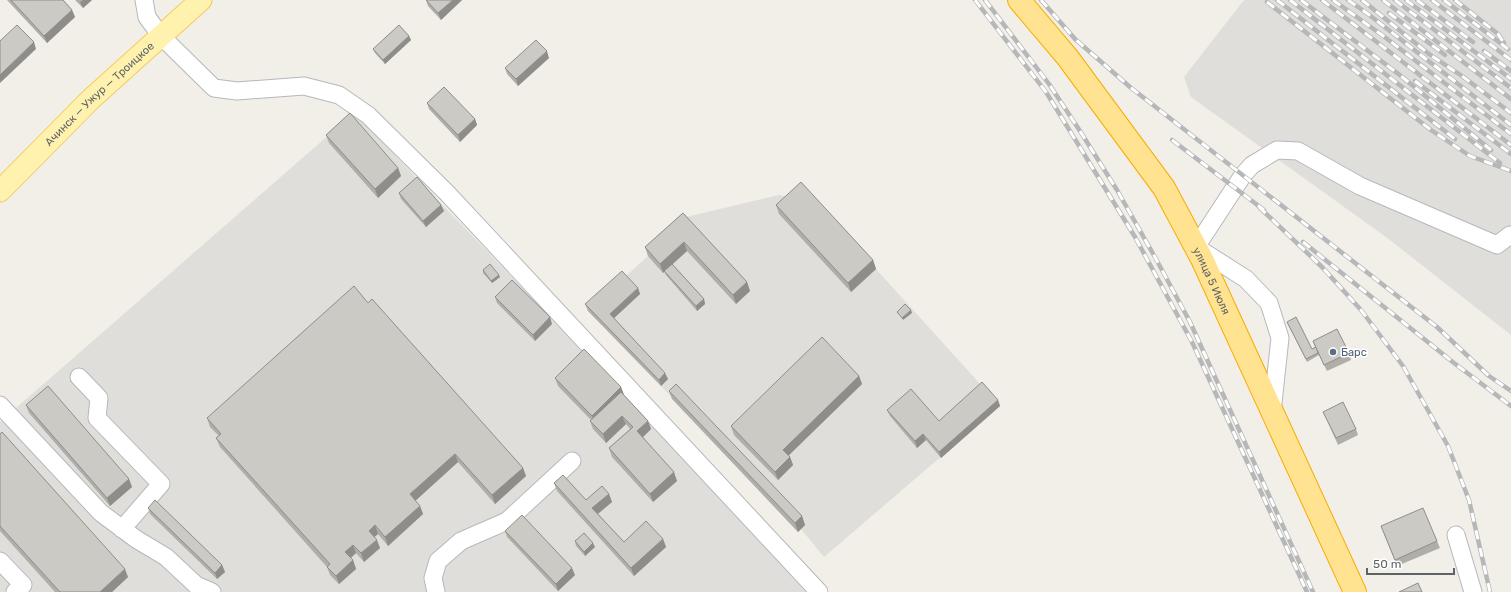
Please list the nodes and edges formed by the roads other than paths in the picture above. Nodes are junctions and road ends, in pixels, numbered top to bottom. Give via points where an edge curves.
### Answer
1 (144, 0) edge
2 (201, 0) edge
3 (1019, 0) edge
4 (161, 36) junction
5 (3, 181) edge
6 (1511, 233) edge
7 (1196, 247) junction
8 (79, 377) dead end
9 (0, 405) edge
10 (1272, 412) junction
11 (572, 461) dead end
12 (122, 529) junction
13 (1456, 535) dead end
14 (0, 561) edge
15 (15, 592) edge
16 (212, 592) edge
17 (436, 592) edge
18 (819, 592) edge
19 (1355, 592) edge
20 (1473, 592) edge

1 - 4 street via 147,17
2 - 4 main road, Ачинск — Ужур — Троицкое
3 - 7 highway, улица 5 Июля via 1068,58 1160,182
4 - 5 main road, Ачинск — Ужур — Троицкое
4 - 18 street via 214,88 237,91 304,86 339,95 368,114 447,193
6 - 7 street via 1497,245 1360,186 1298,151 1277,150 1252,165 1243,175
7 - 10 highway, улица 5 Июля
7 - 10 street via 1246,279 1269,303 1280,338
8 - 12 street via 99,398 97,418 161,484
9 - 12 street via 101,514
10 - 19 highway, улица 5 Июля
11 - 17 street via 507,521 461,541 438,561 433,578
12 - 16 street via 166,557 196,585
13 - 20 street
14 - 15 street via 23,585

